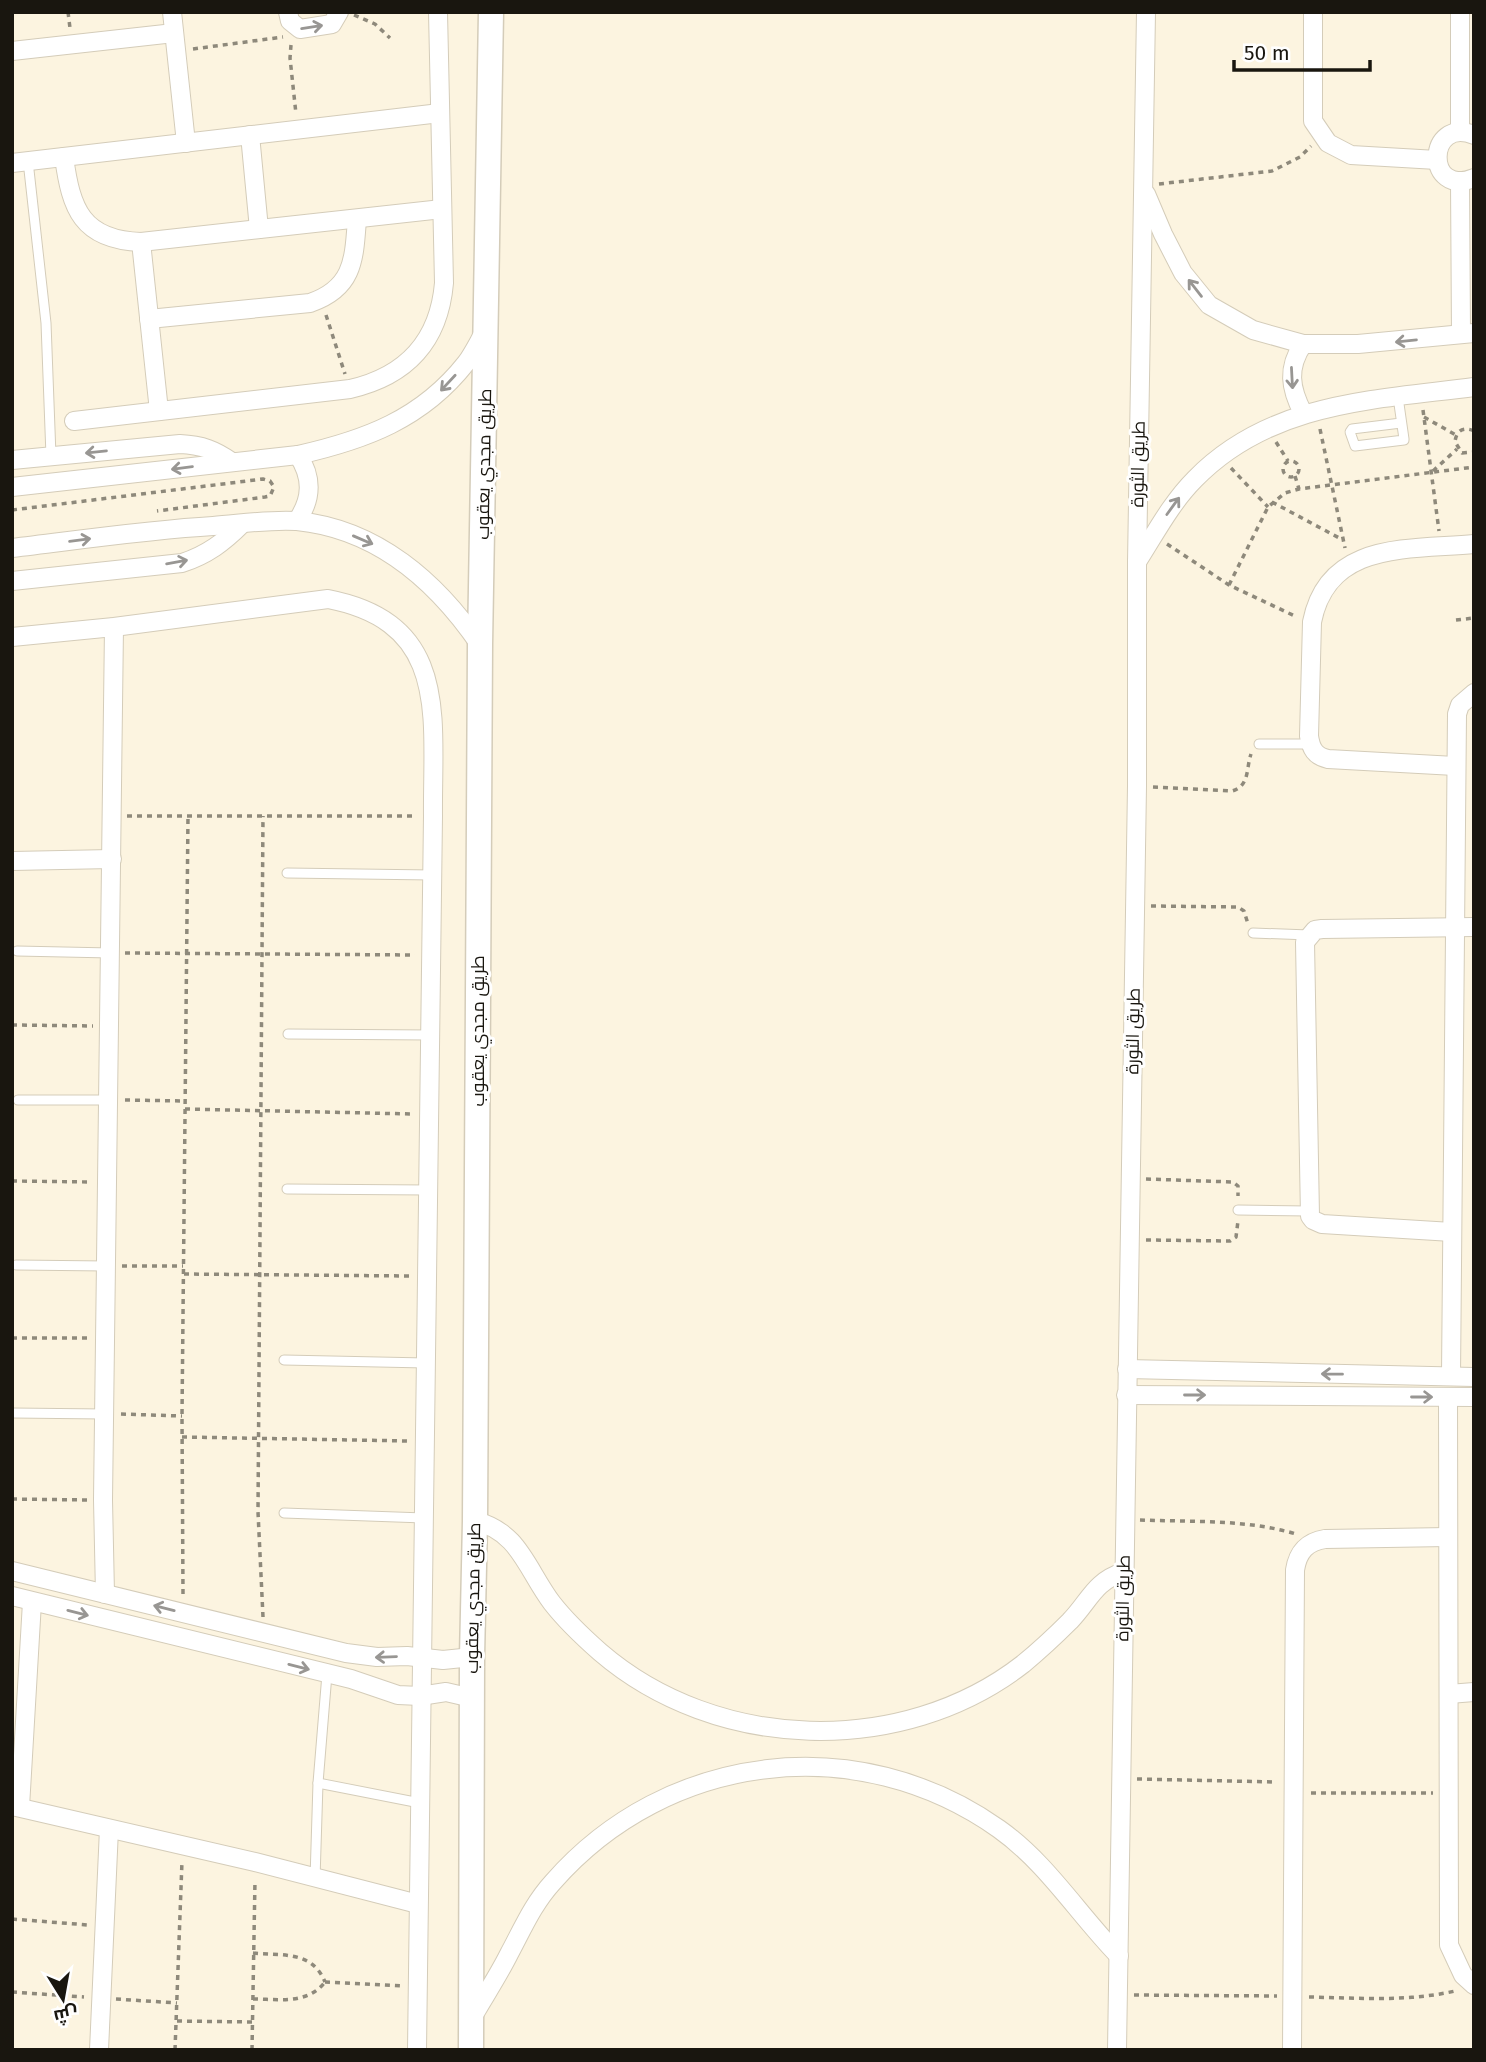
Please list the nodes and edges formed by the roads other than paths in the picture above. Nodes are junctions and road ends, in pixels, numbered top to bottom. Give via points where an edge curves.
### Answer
1 (172, 12) edge
2 (288, 12) edge
3 (438, 12) edge
4 (491, 12) edge
5 (1146, 12) edge
6 (1312, 12) edge
7 (1460, 12) edge
8 (339, 13) edge
9 (1474, 39) edge
10 (175, 42) junction
11 (12, 51) edge
12 (1460, 54) junction
13 (440, 113) junction
14 (1467, 133) edge
15 (250, 135) junction
16 (186, 143) junction
17 (64, 157) junction
18 (1437, 160) junction
19 (20, 162) edge
20 (1467, 180) edge
21 (1143, 186) junction
22 (442, 209) junction
23 (357, 219) junction
24 (259, 229) junction
25 (141, 242) junction
26 (149, 319) junction
27 (487, 328) junction
28 (1467, 333) edge
29 (1303, 344) junction
30 (1474, 387) edge
31 (1398, 397) junction
32 (159, 411) junction
33 (1310, 412) junction
34 (74, 421) dead end
35 (1401, 423) junction
36 (298, 455) junction
37 (51, 456) junction
38 (12, 460) edge
39 (232, 462) junction
40 (12, 487) edge
41 (297, 521) junction
42 (242, 524) junction
43 (1474, 544) edge
44 (12, 548) edge
45 (1137, 564) junction
46 (12, 581) edge
47 (114, 627) junction
48 (12, 636) edge
49 (480, 645) junction
50 (1474, 693) edge
51 (1259, 744) road end
52 (1311, 744) junction
53 (1455, 766) junction
54 (112, 859) junction
55 (12, 861) edge
56 (287, 873) dead end
57 (432, 875) junction
58 (1474, 927) edge
59 (1454, 928) junction
60 (1253, 933) road end
61 (1309, 935) junction
62 (17, 951) dead end
63 (111, 953) junction
64 (288, 1034) dead end
65 (430, 1035) junction
66 (18, 1100) dead end
67 (108, 1100) junction
68 (287, 1189) dead end
69 (428, 1190) junction
70 (1238, 1210) road end
71 (1308, 1211) junction
72 (1452, 1233) junction
73 (16, 1265) dead end
74 (106, 1266) junction
75 (284, 1360) dead end
76 (426, 1363) junction
77 (1127, 1369) junction
78 (1451, 1376) junction
79 (1474, 1377) edge
80 (1126, 1395) junction
81 (1448, 1397) junction
82 (1474, 1397) edge
83 (12, 1413) edge
84 (104, 1414) junction
85 (284, 1513) dead end
86 (424, 1518) junction
87 (475, 1521) junction
88 (1448, 1537) junction
89 (12, 1571) edge
90 (1124, 1572) junction
91 (105, 1594) junction
92 (12, 1597) edge
93 (32, 1602) junction
94 (472, 1657) junction
95 (422, 1658) junction
96 (327, 1674) junction
97 (1474, 1692) edge
98 (1449, 1694) junction
99 (420, 1696) junction
100 (472, 1698) junction
101 (318, 1783) junction
102 (420, 1803) junction
103 (16, 1807) edge
104 (109, 1829) junction
105 (315, 1879) junction
106 (418, 1904) junction
107 (1119, 1956) junction
108 (1474, 1985) edge
109 (471, 2018) junction
110 (99, 2050) edge
111 (417, 2050) edge
112 (471, 2050) edge
113 (1117, 2050) edge
114 (1292, 2050) edge

1 - 10 street
2 -> 8 street via 298,32 332,23
3 - 13 street
4 - 27 street, طريق مجدي يعقوب
5 - 21 street, طريق الثورة
6 - 18 street via 1313,121 1319,133 1351,155
7 - 12 street
9 - 12 street
10 - 11 street
10 - 16 street
12 - 14 street
13 - 15 street
13 - 22 street
14 - 18 street via 1445,138
15 - 16 street
15 - 24 street
16 - 17 street
17 - 19 street
17 - 25 street via 74,206 85,223 121,242
18 - 20 street via 1444,175
19 - 37 lane via 46,323
20 - 28 street
29 -> 21 street via 1253,330 1209,305 1183,273
21 - 45 street, طريق الثورة
22 - 23 street
22 - 32 street via 443,300 432,332 398,370 350,389
23 - 24 street
23 - 26 street via 349,272 321,299
24 - 25 street
25 - 26 street
26 - 32 street
27 -> 36 street via 467,362 414,412 376,434
27 - 49 street, طريق مجدي يعقوب
28 -> 29 street via 1358,344
29 -> 33 street via 1295,355 1291,384
30 - 31 street
31 - 33 street
31 - 35 lane
32 - 34 street
45 -> 33 street via 1172,506 1219,456 1250,436
35 - 35 lane via 1404,440 1353,444 1352,429
36 - 39 street
36 - 41 street via 310,488
37 - 38 street
39 -> 37 street via 207,448 180,444
39 -> 40 street
41 - 42 street
41 -> 49 street via 338,530 404,563 458,612
44 -> 42 street
46 -> 42 street via 183,563 216,547
43 - 52 street via 1382,552 1348,564 1324,589 1311,622
45 - 77 street, طريق الثورة
47 - 48 street
47 - 54 street
47 - 57 street via 328,599 356,604 382,617 410,643 430,687
49 - 87 street, طريق مجدي يعقوب
50 - 53 street via 1457,714
51 - 52 lane
52 - 53 street via 1320,757 1328,759
53 - 59 street
54 - 55 street
54 - 63 street
56 - 57 lane
57 - 65 street
58 - 59 street
59 - 61 street via 1322,929
59 - 72 street
60 - 61 lane
61 - 71 street via 1305,942
62 - 63 lane
63 - 67 street
64 - 65 lane
65 - 69 street
66 - 67 lane
67 - 74 street
68 - 69 lane
69 - 76 street
70 - 71 lane
71 - 72 street via 1322,1224
72 - 78 street
73 - 74 lane
74 - 84 street
75 - 76 lane
76 - 86 street
78 -> 77 street
77 - 80 street, طريق الثورة
78 - 79 street
80 -> 81 street
80 - 90 street, طريق الثورة
81 - 82 street
81 - 88 street
83 - 84 lane
84 - 91 street
85 - 86 lane
86 - 95 street
87 - 90 street via 510,1538 553,1604 593,1646 630,1674 691,1707 792,1731 884,1725 961,1700 1021,1665 1073,1618 1096,1587
87 - 94 street, طريق مجدي يعقوب
88 - 98 street
88 - 114 street via 1315,1540 1297,1557
89 - 91 street
90 - 107 street, طريق الثورة
95 -> 91 street via 361,1656
92 - 93 street
93 -> 96 street
93 - 103 street
94 - 95 street
94 - 100 street, طريق مجدي يعقوب
95 - 99 street
96 - 99 street via 398,1695
96 - 101 lane
97 - 98 street
98 - 108 street via 1449,1945 1463,1975
99 - 100 street via 446,1692
99 - 102 street
100 - 109 street, طريق مجدي يعقوب
101 - 102 lane
101 - 105 lane
102 - 106 street
103 - 104 street
104 - 105 street
104 - 110 street
105 - 106 street
106 - 111 street
107 - 109 street via 1024,1849 974,1813 918,1786 879,1775 827,1767 766,1768 676,1792 596,1840 533,1907
107 - 113 street, طريق الثورة
109 - 112 street, طريق مجدي يعقوب

